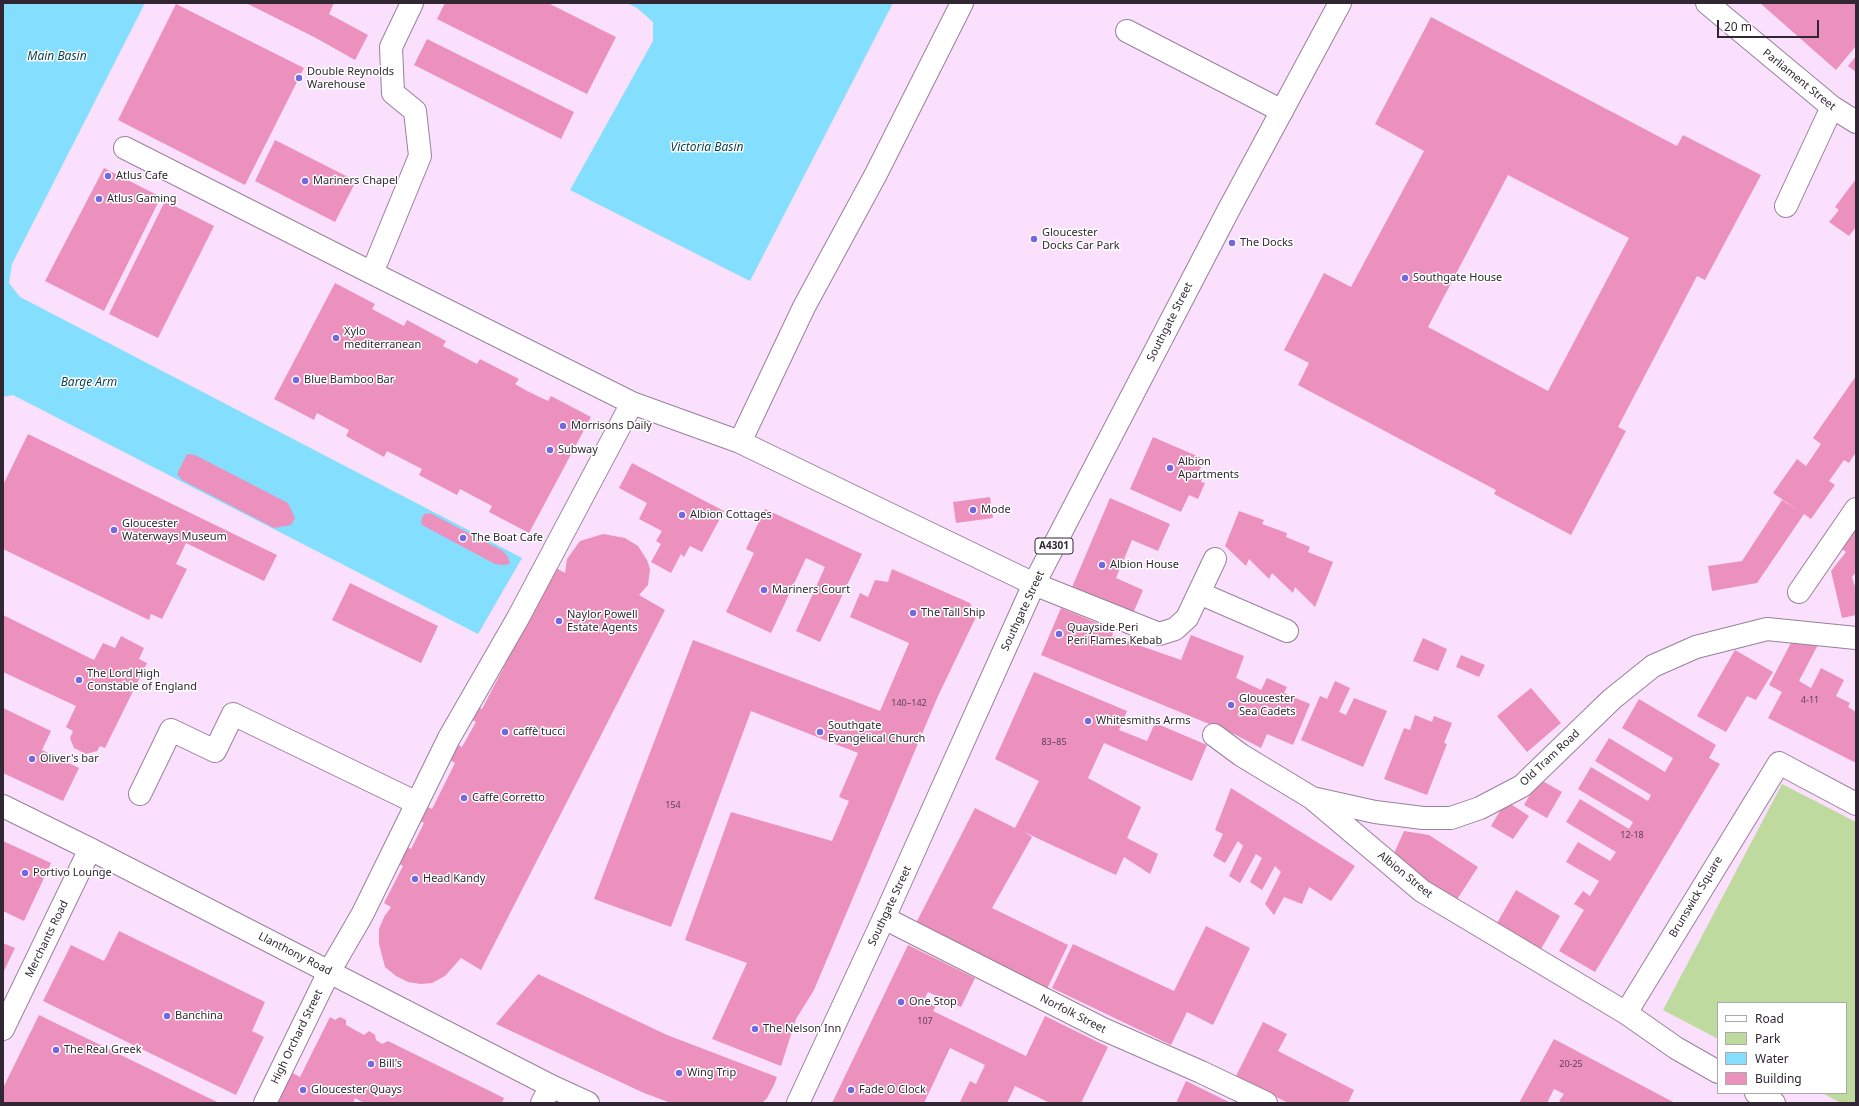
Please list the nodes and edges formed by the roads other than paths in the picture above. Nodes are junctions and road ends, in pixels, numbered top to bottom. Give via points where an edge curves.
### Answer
1 (412, 3) edge
2 (962, 3) edge
3 (1340, 3) edge
4 (1707, 3) edge
5 (1127, 31) dead end
6 (1832, 107) junction
7 (1282, 111) junction
8 (1856, 122) edge
9 (125, 148) dead end
10 (1786, 206) dead end
11 (372, 273) junction
12 (632, 403) junction
13 (740, 442) junction
14 (1856, 509) edge
15 (1215, 559) dead end
16 (1034, 584) junction
17 (1799, 592) dead end
18 (1199, 593) junction
19 (1287, 631) dead end
20 (1856, 638) edge
21 (1214, 735) dead end
22 (140, 794) dead end
23 (1312, 798) junction
24 (417, 803) junction
25 (1856, 804) edge
26 (3, 806) edge
27 (90, 848) junction
28 (884, 918) junction
29 (329, 972) junction
30 (1626, 1014) junction
31 (3, 1029) edge
32 (1717, 1071) edge
33 (1758, 1094) edge
34 (547, 1095) edge
35 (264, 1103) edge
36 (588, 1103) edge
37 (798, 1103) edge
38 (1266, 1103) edge
39 (1774, 1103) edge

1 - 11 street via 391,47 393,92 415,111 420,156
2 - 13 street via 804,307
3 - 7 street, Southgate Street / A4301
4 - 6 street, Parliament Street
5 - 7 street
6 - 8 street, Parliament Street
6 - 10 street
7 - 16 street, Southgate Street / A4301
9 - 11 street
11 - 12 street
12 - 13 street
12 - 24 street, High Orchard Street via 518,618 449,738
13 - 16 street
14 - 17 street
15 - 18 street
16 - 18 street via 1159,634 1175,629 1187,618
16 - 28 street, Southgate Street / A4301
18 - 19 street
20 - 23 street, Old Tram Road via 1767,629 1696,647 1653,666 1612,700 1522,786 1480,808 1451,818 1423,818 1375,812
21 - 23 street, Albion Street via 1241,755
22 - 24 street via 171,730 214,751 232,714
23 - 30 street, Albion Street via 1422,891
24 - 29 street, High Orchard Street via 362,915
25 - 30 street, Brunswick Square via 1779,763
26 - 27 street, Llanthony Road
27 - 29 street, Llanthony Road
27 - 31 street, Merchants Road
28 - 37 street, Southgate Street / A4301
28 - 38 street, Norfolk Street via 1103,1029
29 - 34 street, Llanthony Road
29 - 35 street, High Orchard Street
30 - 32 street via 1676,1048
33 - 39 street
34 - 36 street, Llanthony Road

